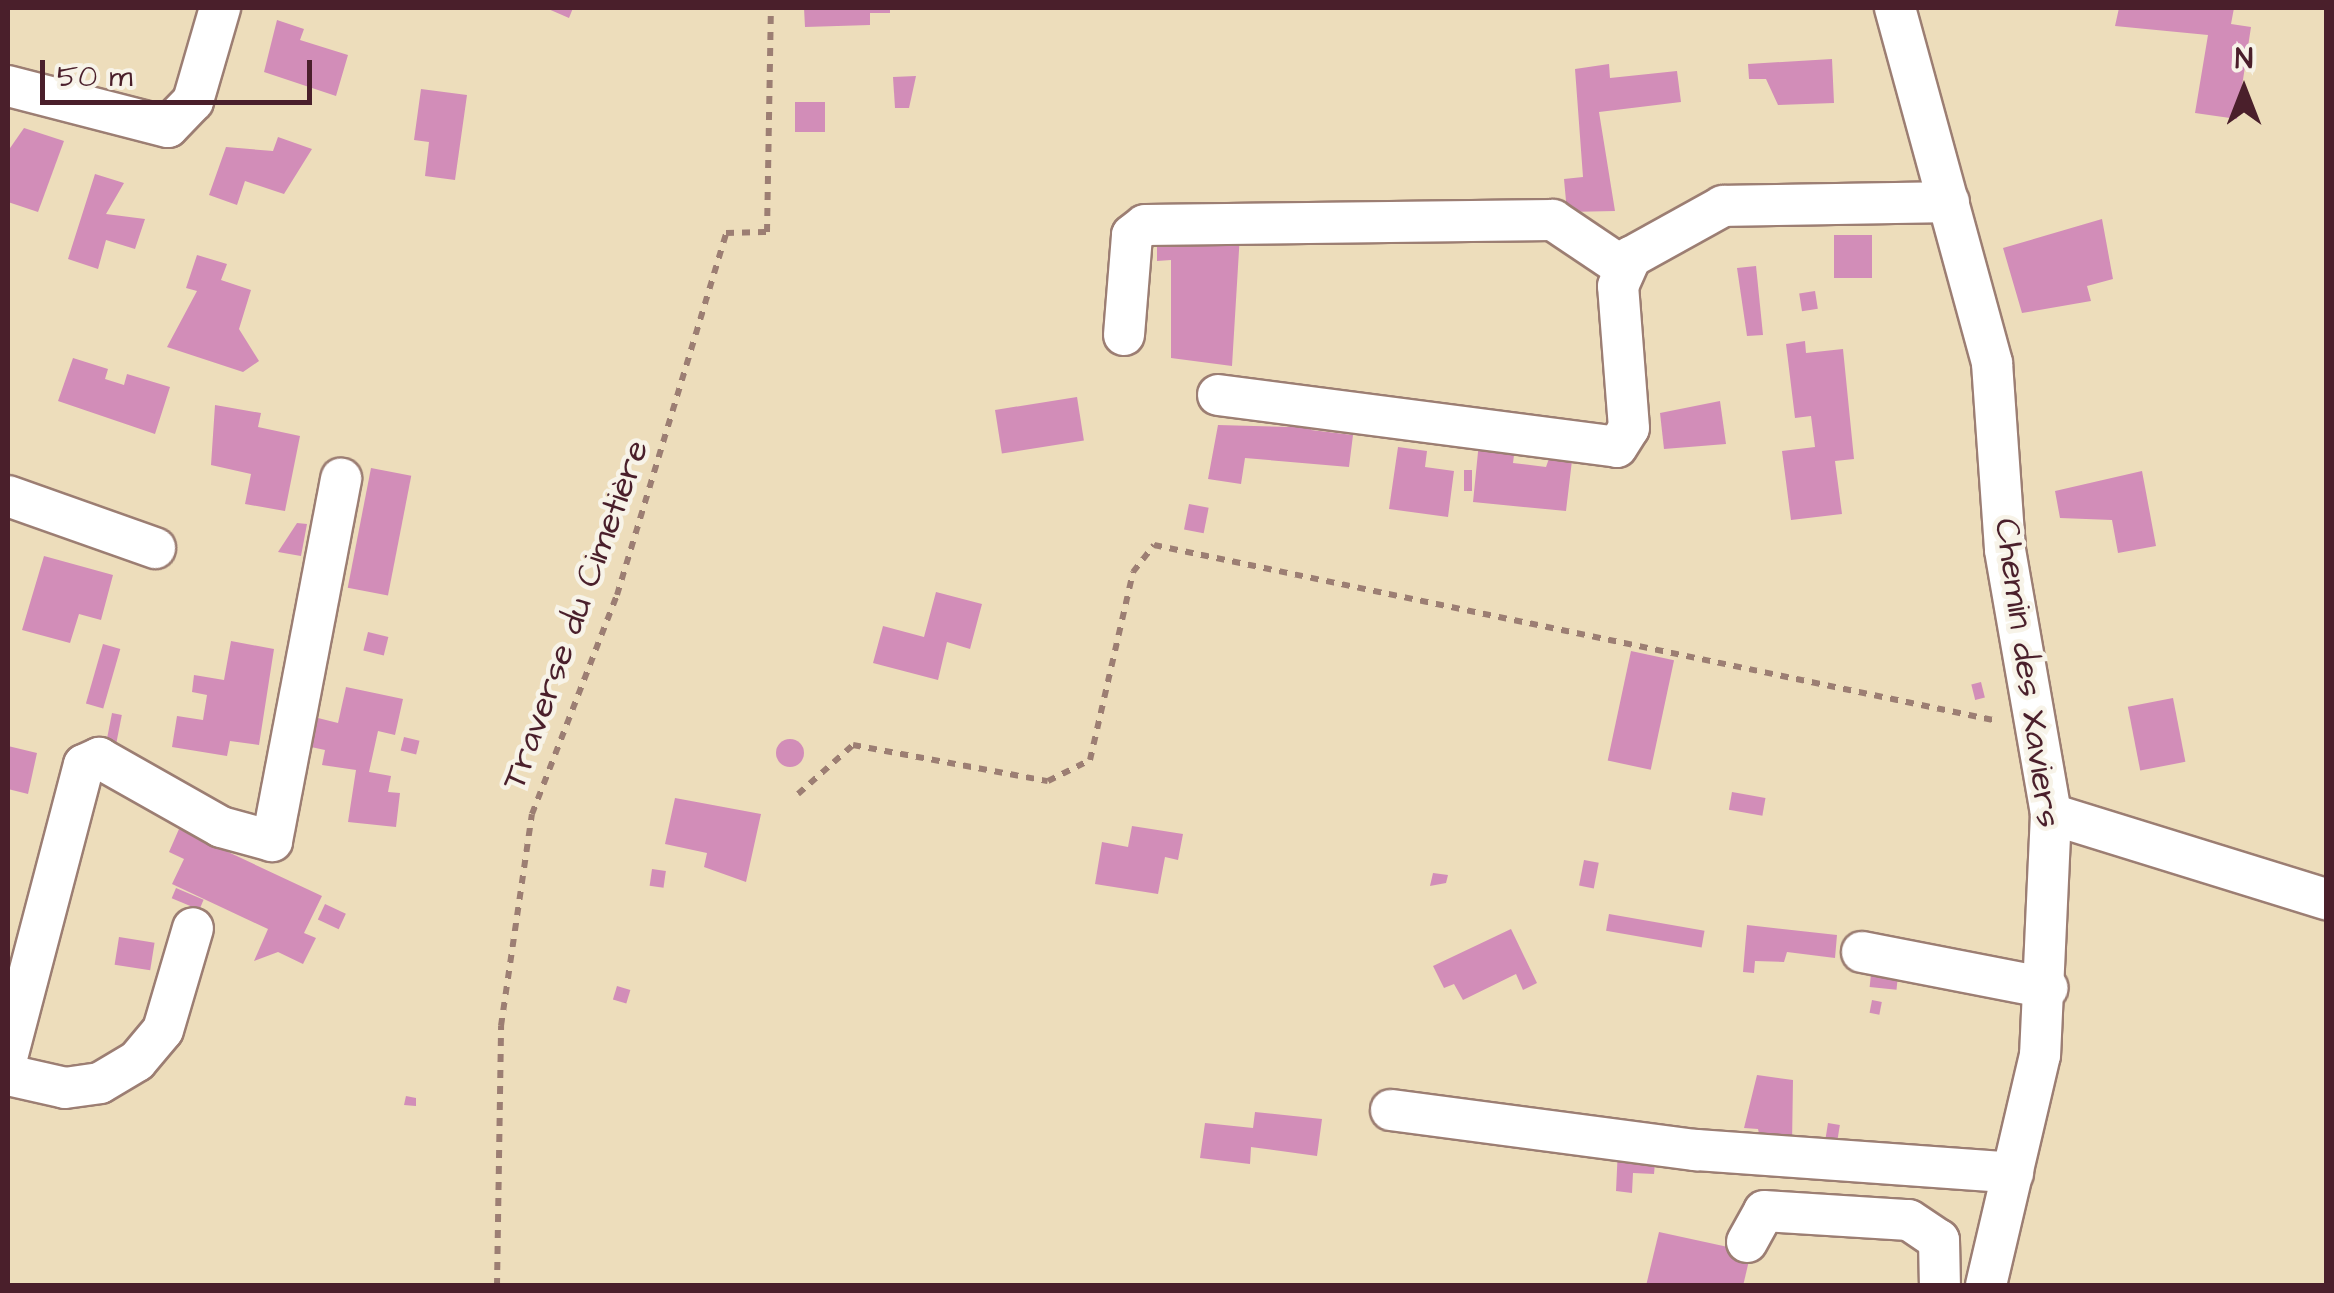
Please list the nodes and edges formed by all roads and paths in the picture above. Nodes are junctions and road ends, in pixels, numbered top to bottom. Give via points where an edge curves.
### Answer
1 (220, 8) edge
2 (771, 8) edge
3 (1895, 8) edge
4 (8, 86) edge
5 (1949, 202) junction
6 (1623, 267) junction
7 (1124, 335) dead end
8 (1218, 395) dead end
9 (342, 478) dead end
10 (8, 496) edge
11 (155, 548) dead end
12 (2039, 730) junction
13 (798, 794) dead end
14 (2052, 814) junction
15 (2326, 899) edge
16 (193, 928) dead end
17 (1862, 952) dead end
18 (2048, 988) junction
19 (8, 1054) edge
20 (8, 1075) edge
21 (1391, 1110) dead end
22 (2014, 1173) junction
23 (1747, 1242) dead end
24 (497, 1286) edge
25 (1940, 1286) edge
26 (1986, 1286) edge

1 - 4 street via 193,101 168,127
2 - 24 path, Traverse du Cimetière via 767,232 726,233 617,596 532,814 501,1026
3 - 5 street, Chemin des Xaviers
5 - 6 street via 1724,206
5 - 12 street, Chemin des Xaviers via 1992,362 2005,550
6 - 7 street via 1553,220 1145,225 1132,235
6 - 8 street via 1628,428 1617,447
9 - 19 street via 272,841 221,826 100,758 84,766
10 - 11 street
12 - 13 path via 1154,545 1133,572 1090,760 1048,781 853,746
12 - 14 street, Chemin des Xaviers
14 - 15 street
14 - 18 street, Chemin des Xaviers
16 - 20 street via 163,1030 100,1083 66,1088
17 - 18 street
18 - 22 street, Chemin des Xaviers
21 - 22 street via 1696,1150
22 - 26 street, Chemin des Xaviers
23 - 25 street via 1764,1211 1909,1220 1939,1240

